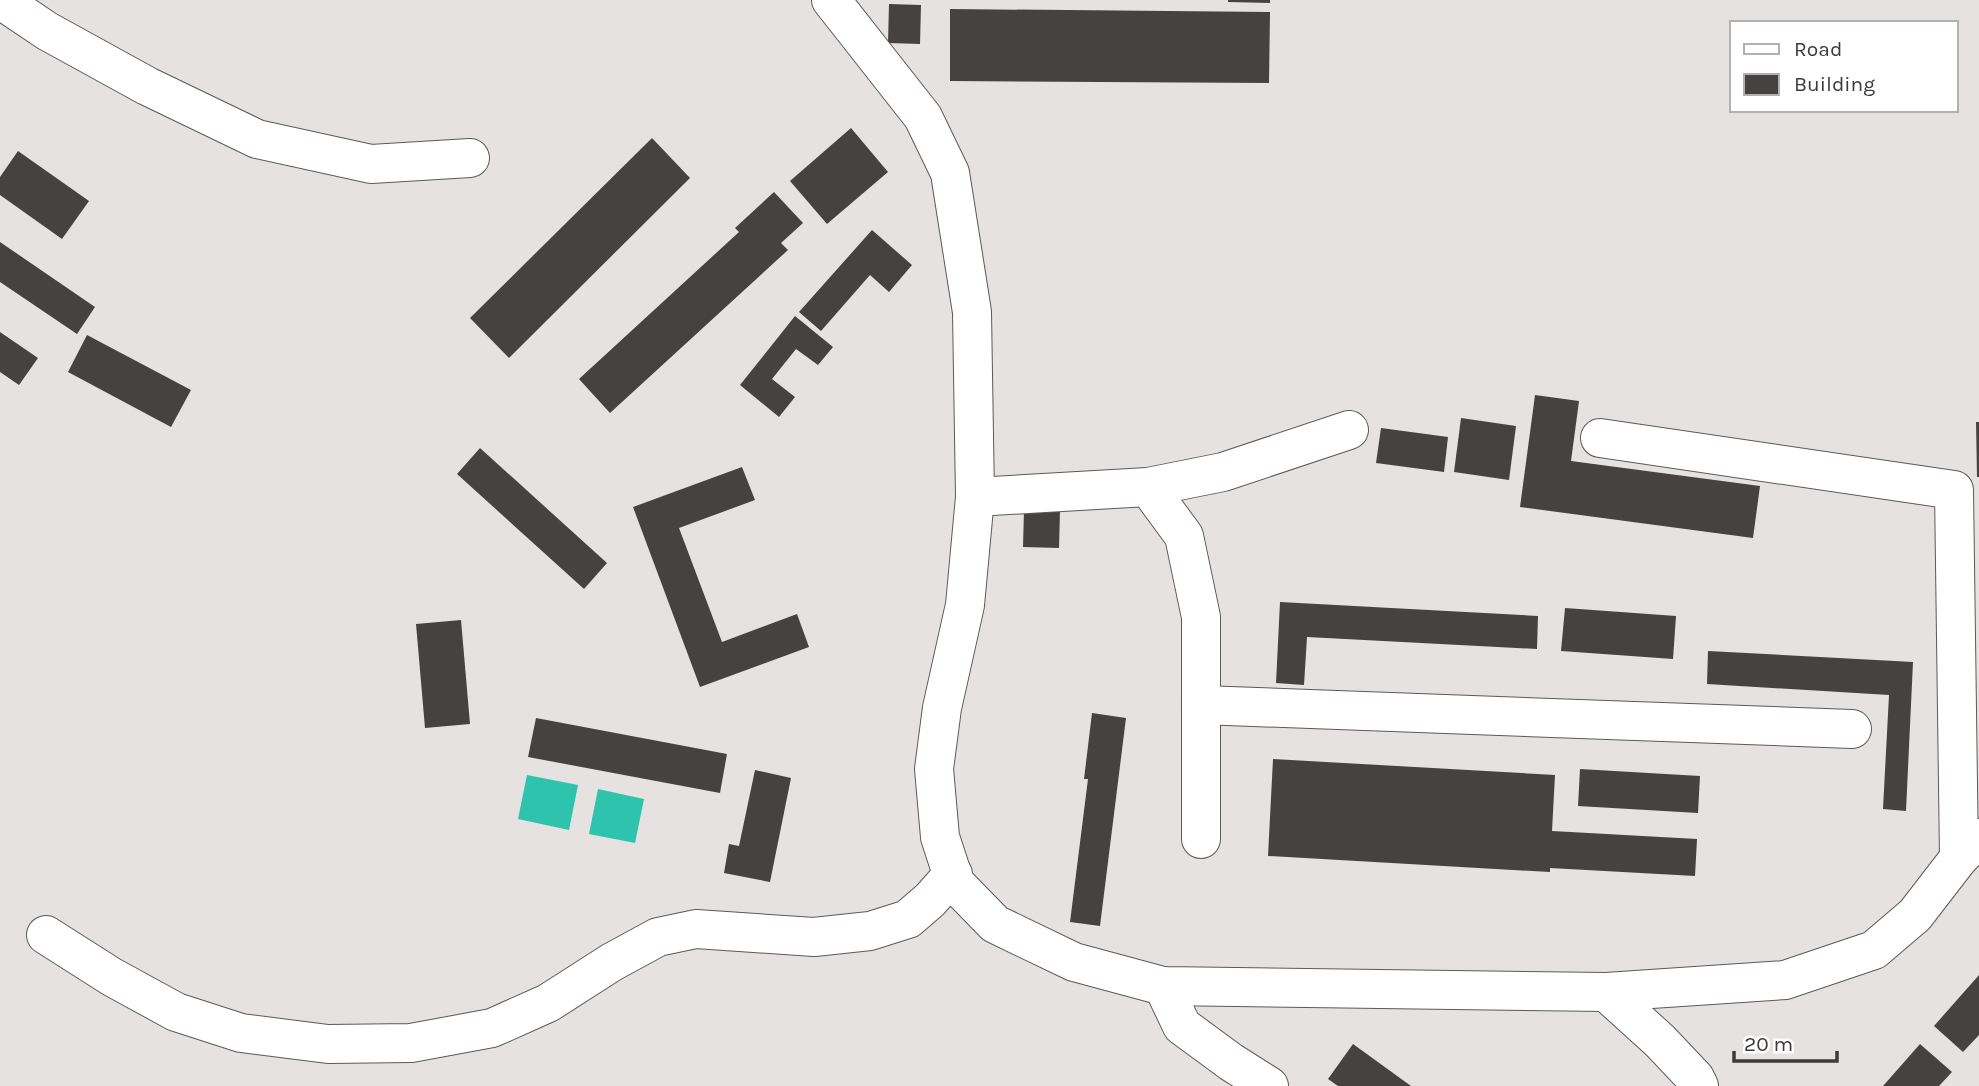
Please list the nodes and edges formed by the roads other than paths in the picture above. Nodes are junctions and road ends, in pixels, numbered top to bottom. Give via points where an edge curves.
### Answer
1 (1, 0) edge
2 (831, 0) edge
3 (470, 158) dead end
4 (1349, 430) dead end
5 (1600, 438) dead end
6 (1149, 487) junction
7 (975, 497) junction
8 (1201, 705) junction
9 (1852, 729) dead end
10 (1201, 839) dead end
11 (1969, 848) edge
12 (953, 874) junction
13 (46, 935) dead end
14 (1163, 986) junction
15 (1606, 992) junction
16 (1269, 1086) edge
17 (1699, 1086) edge

1 - 3 street via 147,86 257,139 371,164
2 - 7 street via 923,117 950,173 972,312
4 - 6 street via 1223,472
5 - 11 street via 1954,490
6 - 7 street
6 - 8 street via 1184,536 1201,617
7 - 12 street via 965,605 934,769 940,837
8 - 9 street
8 - 10 street
11 - 15 street via 1914,915 1874,950 1785,980
12 - 13 street via 908,919 896,923 870,931 814,937 696,929 658,937 548,1003 492,1028 411,1043 328,1044 241,1033 176,1012
12 - 14 street via 955,883 995,924 1074,962
14 - 15 street
14 - 16 street via 1182,1026
15 - 17 street via 1660,1041

